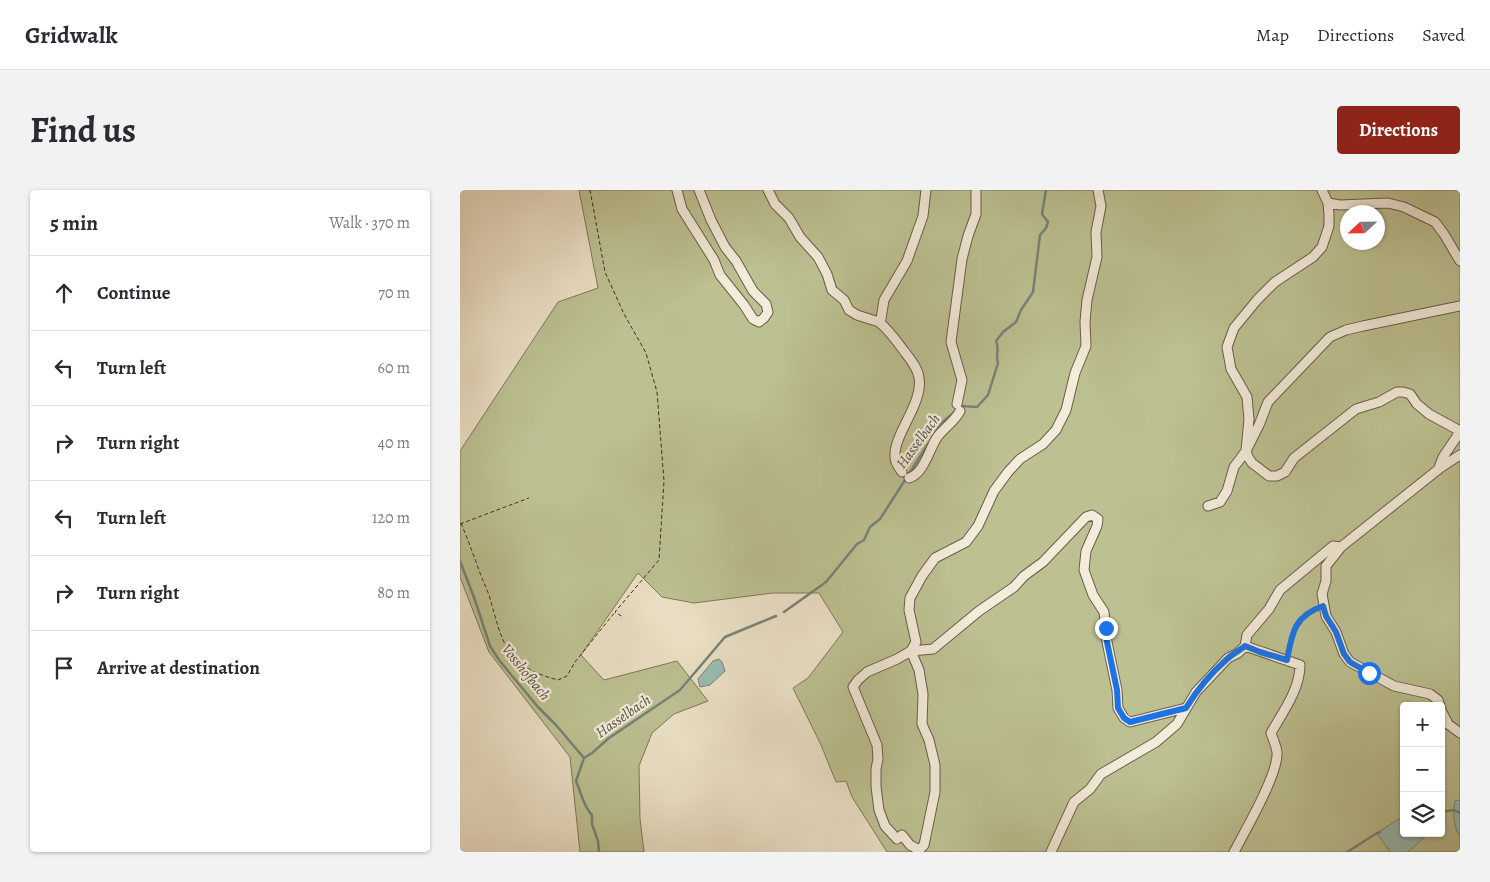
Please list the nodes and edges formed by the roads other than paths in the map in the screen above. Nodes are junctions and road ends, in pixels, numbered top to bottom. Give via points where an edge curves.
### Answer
1 (677, 190) edge
2 (699, 190) edge
3 (768, 190) edge
4 (926, 190) edge
5 (976, 190) edge
6 (1322, 190) edge
7 (1097, 191) edge
8 (1328, 204) junction
9 (1460, 261) edge
10 (1460, 306) edge
11 (879, 322) junction
12 (1460, 431) edge
13 (1246, 451) junction
14 (1460, 456) edge
15 (1438, 470) junction
16 (1208, 506) dead end
17 (1342, 547) junction
18 (1245, 646) junction
19 (911, 651) junction
20 (1439, 702) edge
21 (1186, 708) junction
22 (1445, 718) edge
23 (1460, 733) edge
24 (1051, 852) edge
25 (1234, 852) edge

1 - 2 lane via 682,209 720,275 753,319 759,322 768,312 766,304 753,291 725,247
3 - 11 lane via 775,204 818,257 832,290 844,300 848,310
4 - 11 lane via 923,216 907,261 884,300
5 - 11 lane via 976,214 962,259 951,342 962,380 957,417 939,436 919,472 906,475 896,462 894,452 918,400 919,376 896,340
6 - 8 lane
7 - 19 lane via 1101,206 1096,232 1097,257 1085,322 1086,346 1075,372 1066,410 1056,430 1043,444 1008,472 966,542 935,558 922,576 910,598 909,610 916,642
8 - 9 lane via 1388,203 1404,207 1435,222
8 - 13 lane via 1329,226 1322,247 1313,257 1275,282 1257,300 1234,328 1227,347 1231,369 1247,397
10 - 13 lane via 1346,330 1330,337 1268,402
12 - 13 lane via 1430,414 1410,394 1397,392 1356,409 1307,446 1285,472 1277,476 1264,473 1252,463
12 - 15 lane
13 - 16 lane via 1234,467 1220,502
14 - 15 lane
15 - 17 lane
17 - 18 lane via 1333,546 1280,590 1247,635
17 - 20 lane via 1326,566 1322,594 1326,616 1344,654 1350,662 1394,686 1430,694
18 - 21 lane via 1228,658 1196,692
18 - 25 lane via 1300,665 1300,676 1271,733 1277,752 1268,784
19 - 19 lane via 867,672 853,687 877,745 876,788 885,826 897,839 902,835 919,850 924,845 936,792 935,765 922,724 923,694 919,670
19 - 21 lane via 933,649 979,611 1014,588 1086,517 1092,515 1098,519 1098,526 1086,551 1084,570 1104,612 1118,708 1130,722
21 - 24 lane via 1177,724 1156,742 1101,774 1074,802
22 - 23 lane

